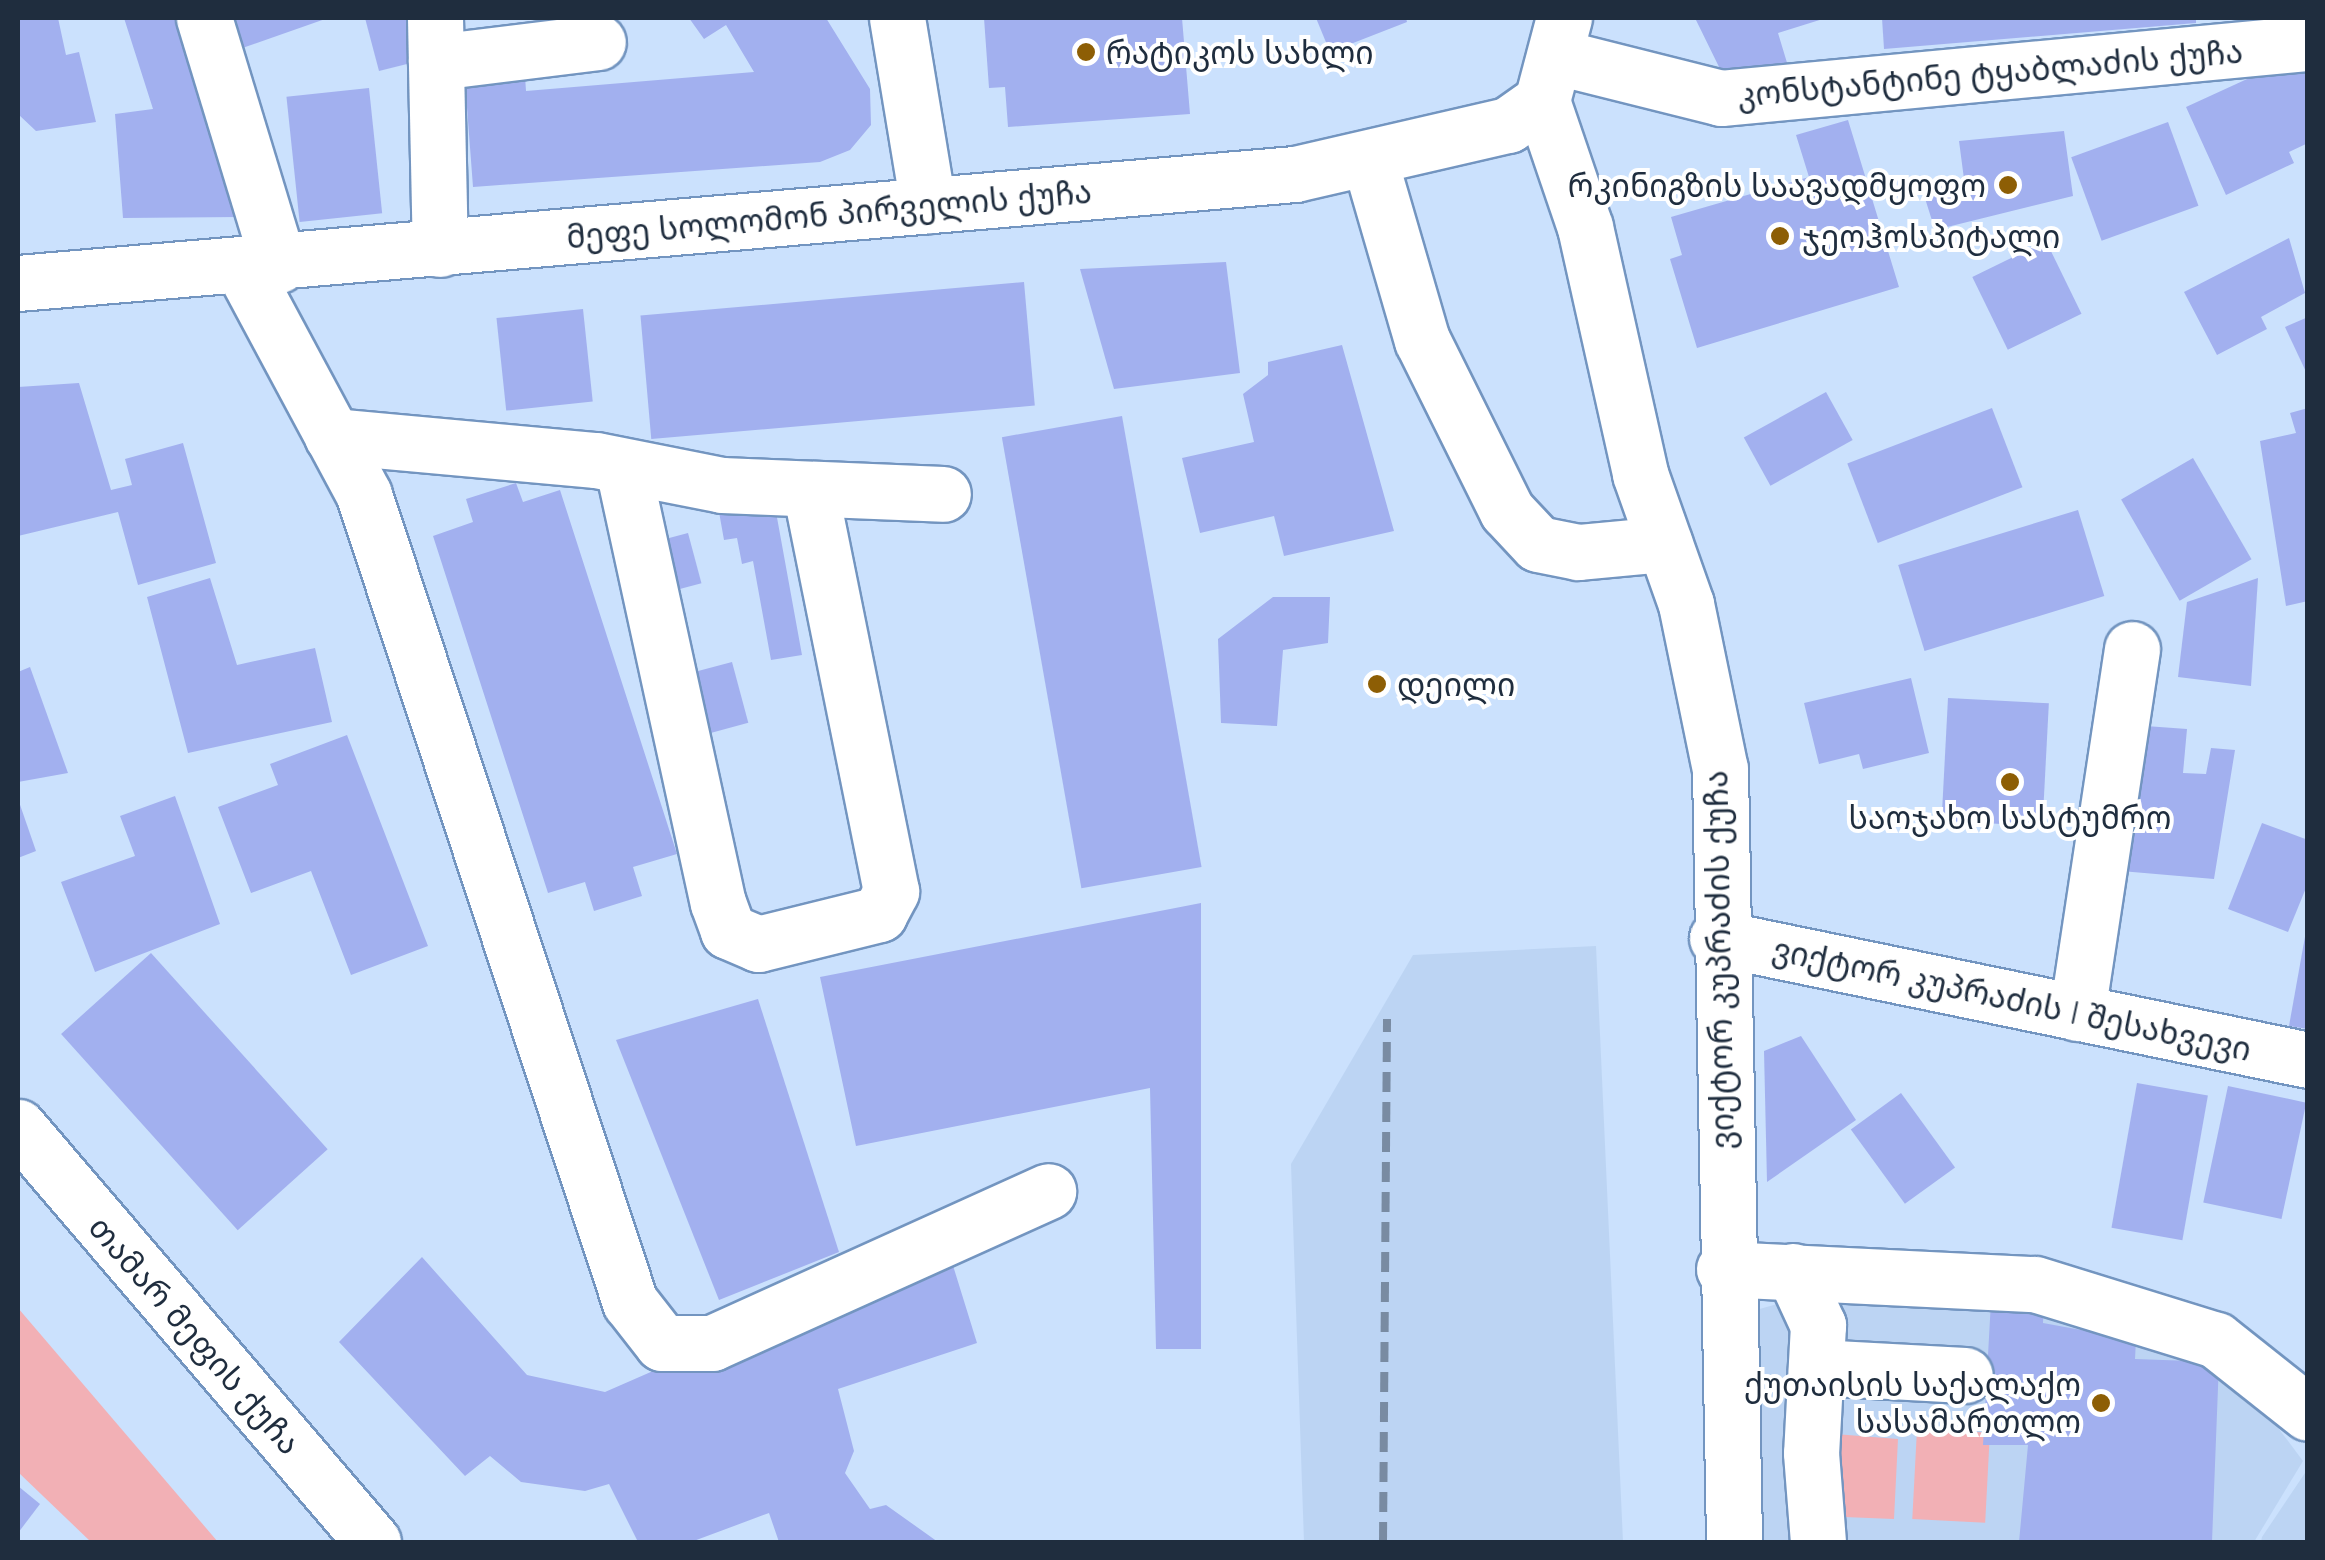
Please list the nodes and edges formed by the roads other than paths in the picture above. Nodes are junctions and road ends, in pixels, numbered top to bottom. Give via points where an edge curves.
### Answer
1 (204, 18) edge
2 (897, 18) edge
3 (436, 40) edge
4 (598, 42) dead end
5 (1564, 44) edge
6 (2308, 44) edge
7 (1368, 158) junction
8 (928, 205) junction
9 (440, 249) junction
10 (261, 267) junction
11 (18, 283) edge
12 (332, 436) junction
13 (623, 468) junction
14 (811, 494) junction
15 (944, 494) dead end
16 (1665, 544) junction
17 (2132, 649) dead end
18 (1717, 938) junction
19 (2077, 1013) junction
20 (2308, 1060) edge
21 (18, 1126) edge
22 (1048, 1191) dead end
23 (1724, 1269) junction
24 (1793, 1271) junction
25 (1816, 1367) junction
26 (1965, 1376) dead end
27 (2308, 1413) edge
28 (373, 1542) edge
29 (1734, 1542) edge
30 (1818, 1542) edge

1 - 10 street
2 - 8 street
3 - 4 street
3 - 9 street
5 - 6 street, კონსტანტინე ტყაბლაძის ქუჩა via 1721,98
5 - 7 street, მეფე სოლომონ პირველის ქუჩა via 1508,124
5 - 16 street, ვიქტორ კუპრაძის ქუჩა via 1585,228
7 - 8 street, მეფე სოლომონ პირველის ქუჩა via 1295,174
7 - 16 street via 1422,340 1507,511 1538,544 1578,552
8 - 9 street, მეფე სოლომონ პირველის ქუჩა
9 - 10 street, მეფე სოლომონ პირველის ქუჩა
10 - 11 street, მეფე სოლომონ პირველის ქუჩა
10 - 12 street
12 - 13 street
12 - 22 street via 364,496 630,1302 662,1342 712,1342
13 - 14 street
13 - 14 street via 718,904 728,931 758,944 879,914 891,891
14 - 15 street
16 - 18 street, ვიქტორ კუპრაძის ქუჩა via 1720,770
17 - 19 street
18 - 19 street, ვიქტორ კუპრაძის I შესახვევი
18 - 23 street, ვიქტორ კუპრაძის ქუჩა
19 - 20 street, ვიქტორ კუპრაძის I შესახვევი
21 - 28 street, თამარ მეფის ქუჩა
23 - 24 street
23 - 29 street, ვიქტორ კუპრაძის ქუჩა
24 - 25 street via 1818,1325
24 - 27 street via 2035,1284 2216,1340
25 - 26 street
25 - 30 street

